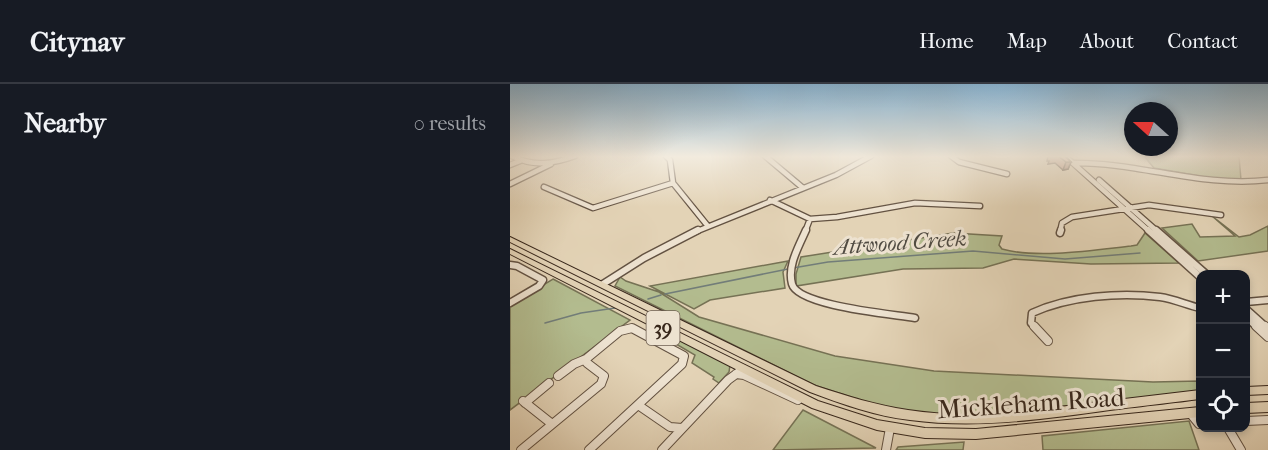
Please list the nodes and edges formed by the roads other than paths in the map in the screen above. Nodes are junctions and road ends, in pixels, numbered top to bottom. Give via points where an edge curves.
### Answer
1 (534, 173) edge
2 (672, 173) edge
3 (785, 173) edge
4 (839, 173) edge
5 (1003, 173) edge
6 (1087, 173) edge
7 (1175, 173) edge
8 (1007, 174) dead end
9 (1268, 180) edge
10 (673, 183) junction
11 (510, 184) edge
12 (544, 187) dead end
13 (803, 188) junction
14 (770, 200) junction
15 (980, 206) dead end
16 (1127, 208) junction
17 (1221, 215) dead end
18 (810, 219) junction
19 (707, 225) junction
20 (1060, 233) dead end
21 (510, 239) edge
22 (510, 251) edge
23 (510, 266) edge
24 (570, 268) junction
25 (1201, 270) edge
26 (1196, 273) edge
27 (572, 283) junction
28 (603, 284) junction
29 (1268, 300) edge
30 (1250, 302) edge
31 (510, 303) edge
32 (1196, 307) edge
33 (1250, 313) edge
34 (915, 318) dead end
35 (1250, 322) edge
36 (1268, 329) edge
37 (1268, 338) edge
38 (1048, 341) dead end
39 (740, 353) junction
40 (586, 359) junction
41 (731, 363) junction
42 (735, 375) junction
43 (558, 376) dead end
44 (549, 382) dead end
45 (1268, 390) edge
46 (1250, 391) edge
47 (1196, 395) edge
48 (638, 405) junction
49 (1268, 407) edge
50 (1250, 408) edge
51 (1195, 412) edge
52 (1268, 420) edge
53 (1250, 421) edge
54 (552, 424) junction
55 (683, 428) junction
56 (890, 428) junction
57 (1230, 432) edge
58 (521, 450) edge
59 (589, 450) edge
60 (662, 450) edge
61 (886, 450) edge
62 (1241, 450) edge

1 - 11 street
2 - 10 street
3 - 13 street
4 - 13 street
5 - 8 street
6 - 16 street
7 - 9 street via 1221,182
10 - 12 street via 593,208
10 - 19 street
13 - 14 street
14 - 18 street
14 - 19 street
15 - 18 street via 915,202
16 - 17 street via 1157,205
16 - 20 street via 1072,217 1062,223
16 - 25 street
16 - 26 street
18 - 34 street via 790,271 797,293 818,302
19 - 28 street via 651,252
21 - 24 main road, Mickleham Road / 39
22 - 27 main road, Mickleham Road / 39
23 - 31 street via 543,280
24 - 27 main road via 562,274
24 - 28 main road, Mickleham Road / 39
27 - 41 main road, Mickleham Road / 39
28 - 39 main road, Mickleham Road / 39
29 - 30 street
32 - 38 street via 1147,296 1039,308 1032,313 1031,323
33 - 36 street
35 - 37 street
39 - 42 main road via 746,364
39 - 47 main road, Mickleham Road / 39 via 828,396 872,410 920,418 999,418
40 - 43 street
40 - 48 street via 629,328 681,354 685,358 682,364
40 - 54 street via 604,380
41 - 42 main road, Mickleham Road / 39
41 - 42 street
42 - 55 street
42 - 56 main road, Mickleham Road / 39 via 848,417
44 - 54 street via 524,402
45 - 46 main road
48 - 55 street via 670,427
48 - 59 street
49 - 50 main road
51 - 56 main road, Mickleham Road / 39 via 976,434
52 - 53 street
54 - 58 street
55 - 60 street
56 - 61 street
57 - 62 street

